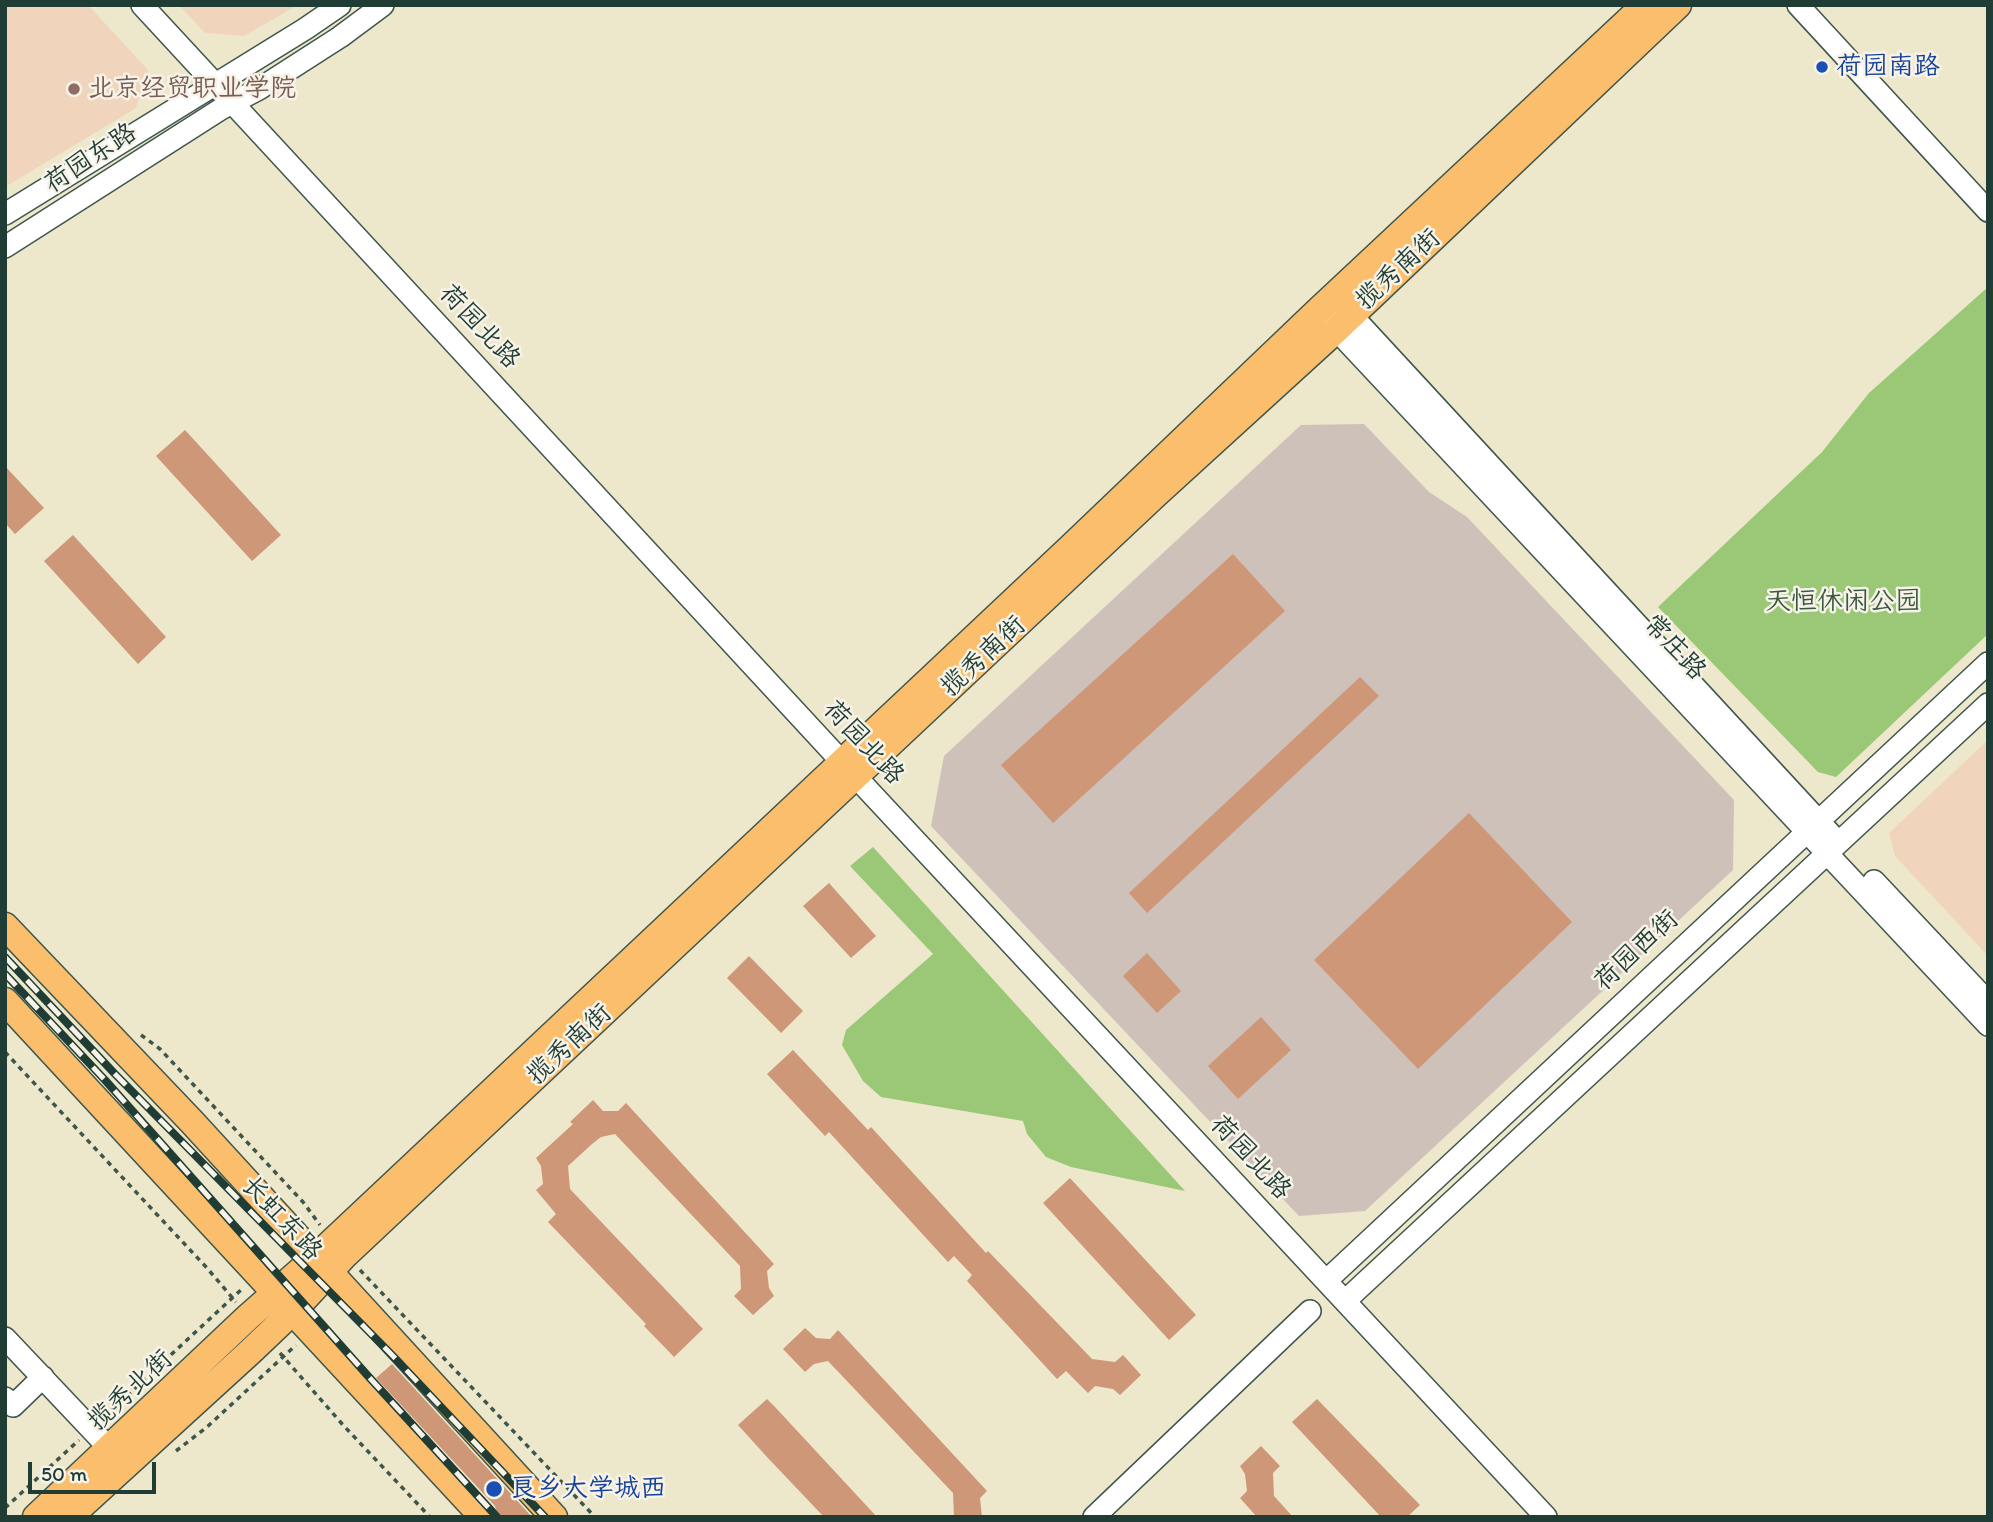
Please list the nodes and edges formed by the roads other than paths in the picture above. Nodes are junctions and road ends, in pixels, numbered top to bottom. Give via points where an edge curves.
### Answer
1 (142, 5) edge
2 (340, 5) edge
3 (383, 5) edge
4 (1645, 5) edge
5 (1678, 5) edge
6 (1798, 5) edge
7 (216, 83) junction
8 (233, 102) junction
9 (1988, 211) edge
10 (5, 214) edge
11 (5, 247) edge
12 (1335, 313) junction
13 (1988, 663) edge
14 (1988, 704) edge
15 (849, 769) junction
16 (1812, 825) junction
17 (1833, 848) junction
18 (5, 926) edge
19 (5, 1001) edge
20 (1988, 1002) edge
21 (1988, 1025) edge
22 (323, 1265) junction
23 (1326, 1281) junction
24 (1345, 1301) junction
25 (1310, 1311) dead end
26 (293, 1312) junction
27 (5, 1338) edge
28 (43, 1377) junction
29 (5, 1398) edge
30 (110, 1449) junction
31 (1099, 1515) edge
32 (36, 1517) edge
33 (69, 1517) edge
34 (484, 1517) edge
35 (554, 1517) edge
36 (1546, 1517) edge

1 - 7 street, 荷园北路
2 - 7 street, 荷园东路
3 - 8 street, 荷园东路
4 - 12 main road, 揽秀南街
5 - 12 main road, 揽秀南街
6 - 9 street
7 - 8 street, 荷园北路
7 - 10 street, 荷园东路
8 - 11 street, 荷园东路
8 - 15 street, 荷园北路
12 - 15 main road, 揽秀南街
12 - 16 street, 常庄路
13 - 16 street, 荷园西街
14 - 17 street
15 - 22 main road, 揽秀南街
15 - 23 street, 荷园北路
16 - 17 street, 常庄路
16 - 23 street, 荷园西街
17 - 20 street, 常庄路
17 - 21 street, 常庄路
17 - 24 street
18 - 22 main road, 长虹东路
19 - 26 main road, 长虹东路
22 - 26 main road, 揽秀南街
22 - 35 main road, 长虹东路
23 - 24 street, 荷园北路
24 - 36 street, 荷园北路
25 - 31 street
26 - 30 main road, 揽秀北街 via 240,1307
26 - 33 main road, 揽秀北街
26 - 34 main road, 长虹东路
27 - 28 street
28 - 29 street via 13,1406
28 - 30 street
30 - 32 main road, 揽秀北街

